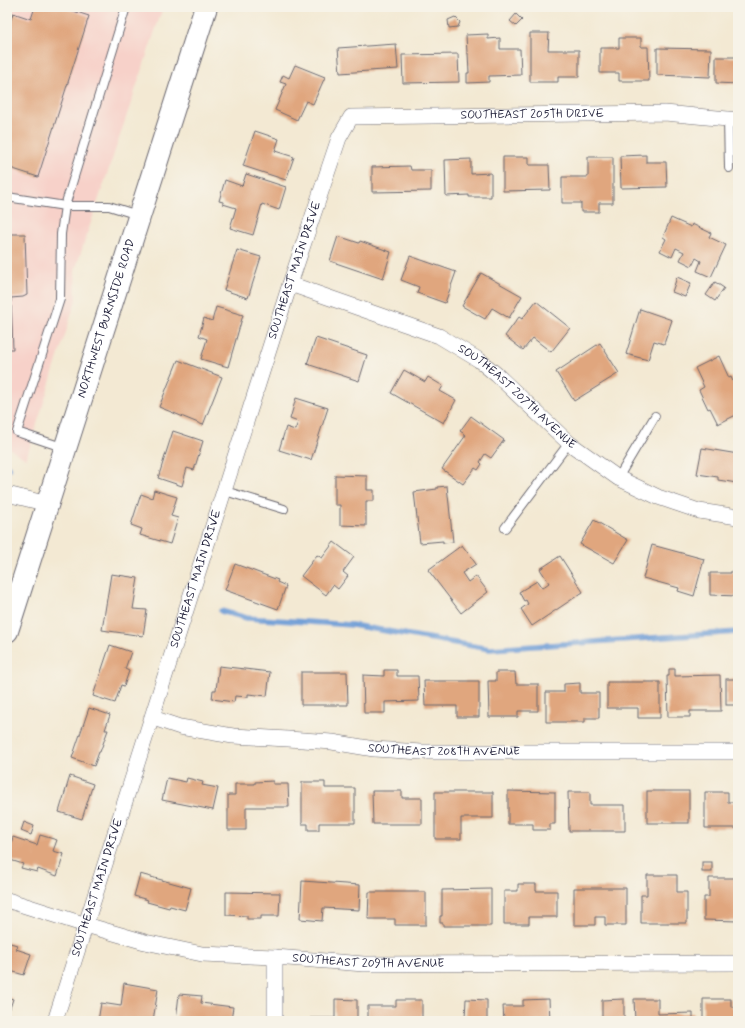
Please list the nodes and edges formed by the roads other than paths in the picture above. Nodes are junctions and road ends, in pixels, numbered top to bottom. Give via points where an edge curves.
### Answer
1 (126, 7) edge
2 (206, 7) edge
3 (733, 119) edge
4 (339, 138) joint
5 (729, 168) dead end
6 (7, 197) edge
7 (65, 206) junction
8 (140, 216) junction
9 (290, 284) junction
10 (655, 416) dead end
11 (569, 443) junction
12 (65, 449) junction
13 (618, 478) junction
14 (225, 491) junction
15 (7, 494) edge
16 (48, 504) junction
17 (284, 509) dead end
18 (738, 517) edge
19 (505, 528) dead end
20 (8, 625) edge
21 (152, 718) junction
22 (738, 752) edge
23 (7, 900) edge
24 (86, 925) junction
25 (275, 957) junction
26 (738, 963) edge
27 (56, 1021) edge
28 (275, 1021) edge

1 - 7 lane
2 - 8 main road, NORTHWEST BURNSIDE ROAD
3 - 4 street, SOUTHEAST 205TH DRIVE via 665,113 351,117
3 - 5 lane
4 - 9 street, SOUTHEAST MAIN DRIVE
6 - 7 lane
7 - 8 lane via 109,206
7 - 12 lane via 61,234 60,298 17,432
8 - 12 main road, NORTHWEST BURNSIDE ROAD
9 - 11 street, SOUTHEAST 207TH AVENUE via 439,336 480,360
9 - 14 street, SOUTHEAST MAIN DRIVE
10 - 13 lane
11 - 13 street, SOUTHEAST 207TH AVENUE
11 - 19 lane
12 - 16 main road, NORTHWEST BURNSIDE ROAD
13 - 18 street, SOUTHEAST 207TH AVENUE via 658,497 699,512
14 - 17 lane
14 - 21 street, SOUTHEAST MAIN DRIVE
15 - 16 street
16 - 20 main road, NORTHWEST BURNSIDE ROAD
21 - 22 street, SOUTHEAST 208TH AVENUE via 180,727 233,736 332,742 374,749 421,752
21 - 24 street, SOUTHEAST MAIN DRIVE
23 - 24 street, SOUTHEAST 209TH AVENUE
24 - 25 street, SOUTHEAST 209TH AVENUE via 145,942 202,954
24 - 27 street, SOUTHEAST MAIN DRIVE
25 - 26 street, SOUTHEAST 209TH AVENUE via 364,964
25 - 28 street

